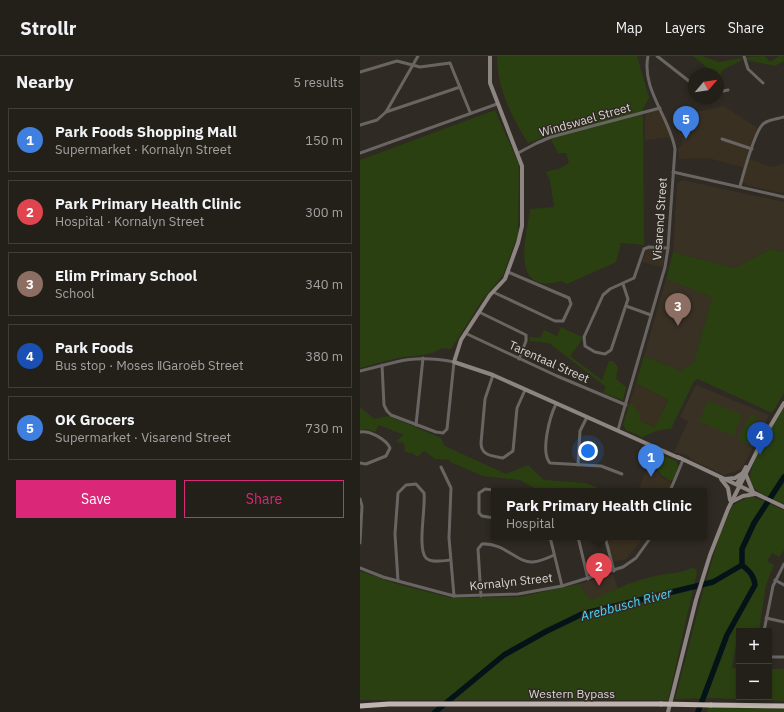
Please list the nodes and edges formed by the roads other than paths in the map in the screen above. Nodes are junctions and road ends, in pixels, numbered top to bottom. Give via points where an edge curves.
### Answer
1 (418, 56) edge
2 (490, 56) edge
3 (648, 56) edge
4 (658, 56) edge
5 (744, 56) edge
6 (413, 64) junction
7 (360, 72) edge
8 (688, 80) edge
9 (763, 83) dead end
10 (460, 87) junction
11 (728, 90) dead end
12 (724, 91) edge
13 (497, 104) junction
14 (660, 108) junction
15 (386, 112) junction
16 (470, 112) junction
17 (784, 117) edge
18 (360, 125) edge
19 (722, 139) dead end
20 (752, 149) junction
21 (360, 153) edge
22 (518, 153) junction
23 (673, 172) junction
24 (740, 186) junction
25 (784, 197) edge
26 (668, 248) junction
27 (508, 272) junction
28 (623, 284) junction
29 (493, 292) junction
30 (626, 306) junction
31 (479, 312) junction
32 (651, 315) junction
33 (465, 333) junction
34 (423, 358) junction
35 (519, 359) junction
36 (454, 362) junction
37 (382, 366) junction
38 (360, 371) edge
39 (493, 375) junction
40 (525, 390) junction
41 (784, 403) edge
42 (556, 404) junction
43 (626, 405) junction
44 (587, 417) junction
45 (416, 425) junction
46 (620, 431) junction
47 (360, 432) edge
48 (681, 459) junction
49 (360, 463) edge
50 (578, 465) junction
51 (441, 467) dead end
52 (745, 473) junction
53 (622, 474) dead end
54 (722, 478) junction
55 (738, 486) junction
56 (671, 488) edge
57 (491, 490) edge
58 (754, 494) junction
59 (360, 499) edge
60 (731, 501) junction
61 (784, 507) edge
62 (491, 518) edge
63 (551, 540) edge
64 (579, 540) edge
65 (606, 540) edge
66 (649, 540) edge
67 (360, 544) edge
68 (554, 556) junction
69 (450, 560) junction
70 (784, 564) edge
71 (360, 568) edge
72 (614, 571) junction
73 (588, 578) junction
74 (775, 580) junction
75 (398, 581) junction
76 (784, 585) edge
77 (562, 586) junction
78 (454, 596) junction
79 (481, 596) junction
80 (766, 618) junction
81 (784, 622) edge
82 (764, 628) edge
83 (772, 657) edge
84 (784, 657) edge
85 (360, 706) edge
86 (784, 706) edge
87 (668, 712) edge

1 - 6 street
2 - 13 street via 488,77
3 - 14 street, Visarend Street via 647,76
4 - 8 street
5 - 9 street via 748,69
6 - 7 street via 397,61
6 - 10 street via 420,67 450,63
6 - 15 street
10 - 15 street
10 - 16 street
11 - 12 street
13 - 16 street
13 - 22 street
14 - 22 street, Windswael Street via 551,137
14 - 23 street, Visarend Street via 674,143
15 - 18 street via 377,120
16 - 21 street
17 - 20 street via 763,124
19 - 20 street
20 - 24 street
22 - 27 street via 523,184 522,226
23 - 24 street
23 - 26 street, Visarend Street
24 - 25 street
26 - 28 street via 644,249 635,275 632,280
26 - 32 street, Visarend Street
27 - 29 street
27 - 29 street via 569,298 571,304 563,321 555,320
28 - 30 street via 628,295
28 - 30 street via 603,295 584,338 583,342 587,348 601,354 609,353
29 - 31 street
30 - 32 street
31 - 33 street
31 - 35 street via 526,335
32 - 43 street, Visarend Street
33 - 35 street, Tarentaal Street
33 - 36 street via 456,350
34 - 36 street
34 - 37 street
34 - 45 street
35 - 43 street, Tarentaal Street
36 - 39 street
36 - 45 street via 447,429 440,433
37 - 38 street
37 - 45 street via 385,408 392,415
39 - 40 street
39 - 40 street via 484,399 481,443 481,447 488,455 503,458 513,451 518,408
40 - 42 street
41 - 52 street
42 - 44 street
42 - 50 street via 549,421 546,459 553,465
43 - 46 street, Visarend Street
44 - 46 street
44 - 50 street via 580,431
46 - 48 street
47 - 49 street via 368,431 387,443 390,448 386,456 366,464
48 - 54 street
48 - 56 street
50 - 53 street via 607,467
51 - 69 street via 452,488
52 - 54 street via 735,478
52 - 55 street
52 - 58 street
54 - 55 street
54 - 60 street
55 - 58 street
55 - 60 street
57 - 62 street via 484,489 479,493 478,513
58 - 60 street
58 - 61 street
59 - 67 street
60 - 87 street via 696,600
63 - 68 street
64 - 73 street
65 - 72 street
66 - 72 street, Kornalyn Street via 633,561
68 - 77 street
68 - 79 street via 531,562 499,546 487,543 480,545 478,549
69 - 75 street via 435,561 428,559 424,554 424,493 416,484 406,485 398,493 395,534
69 - 78 street
70 - 74 street
71 - 75 street, Kornalyn Street
72 - 73 street, Kornalyn Street
73 - 77 street, Kornalyn Street
74 - 76 street
74 - 80 street
75 - 78 street, Kornalyn Street
77 - 79 street, Kornalyn Street via 518,594
78 - 79 street, Kornalyn Street
80 - 81 street
80 - 82 street
83 - 84 street
85 - 86 highway, Western Bypass, bridge

